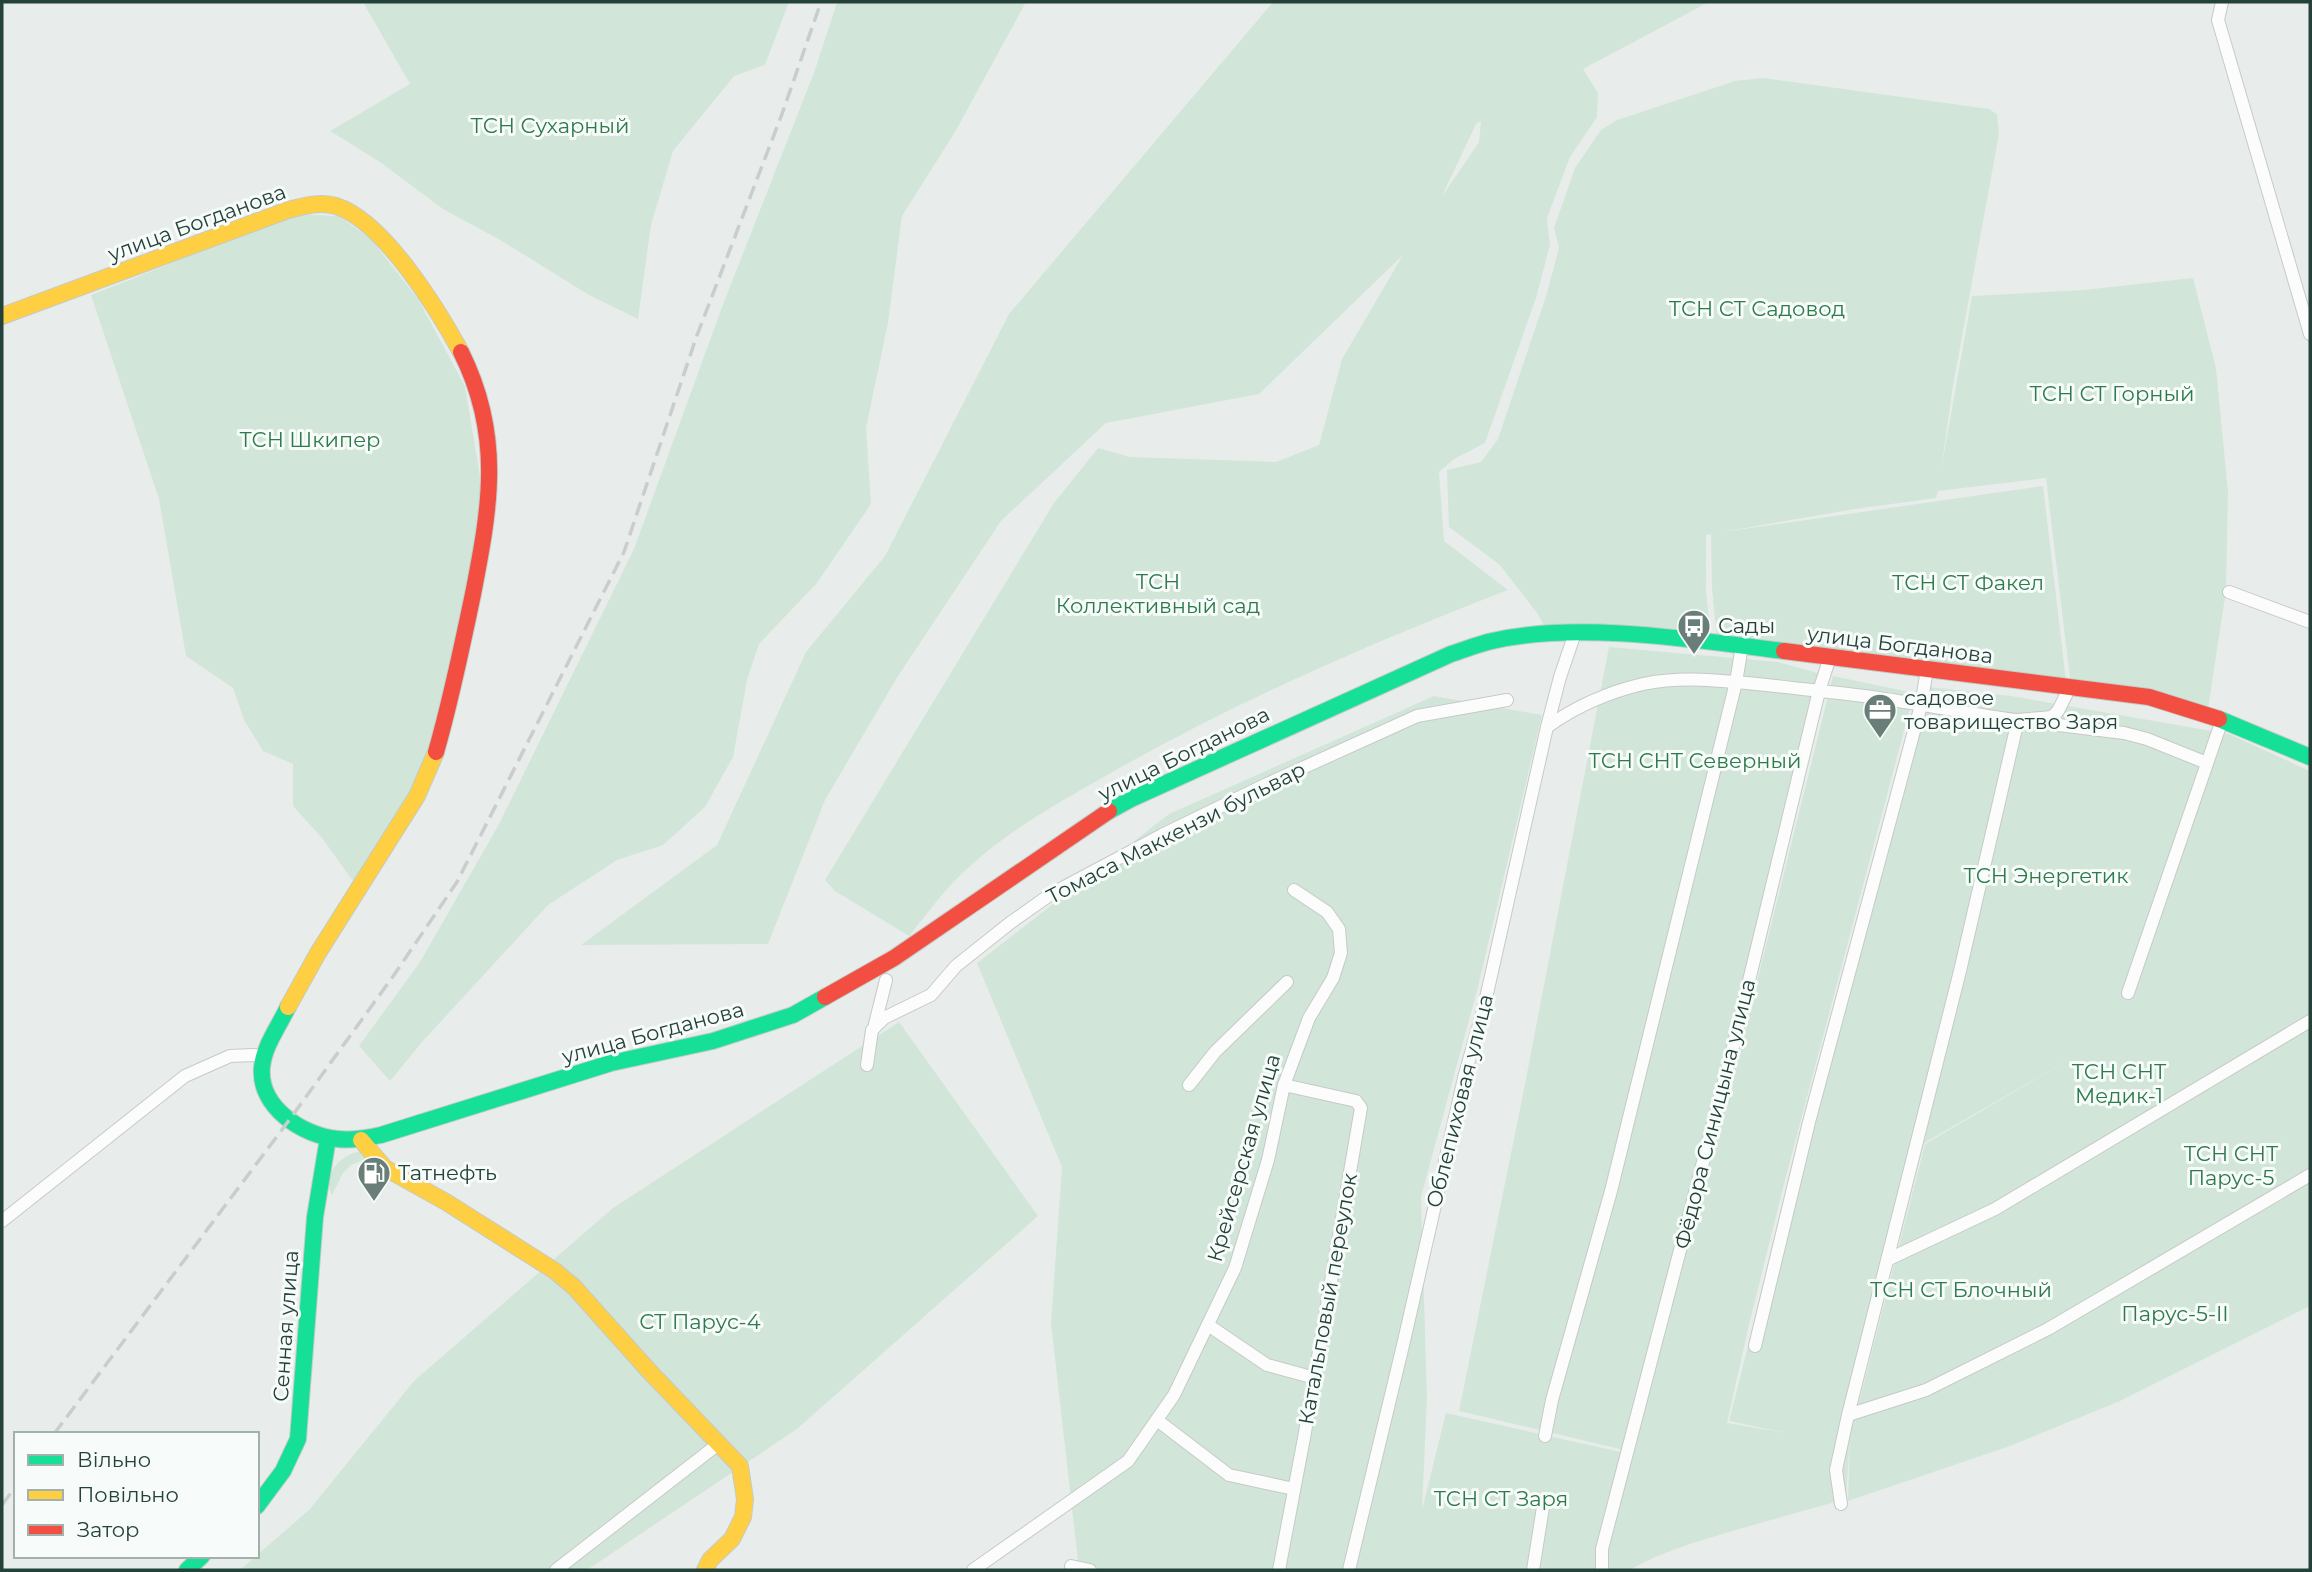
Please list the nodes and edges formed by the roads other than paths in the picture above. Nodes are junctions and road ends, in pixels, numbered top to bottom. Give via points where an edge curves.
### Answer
1 (2222, 2) edge
2 (2306, 307) edge
3 (2, 316) edge
4 (2310, 334) edge
5 (2229, 592) dead end
6 (2310, 622) edge
7 (1575, 633) junction
8 (1742, 646) junction
9 (1829, 657) junction
10 (1927, 670) junction
11 (1736, 682) junction
12 (2070, 687) junction
13 (1819, 691) junction
14 (1507, 700) dead end
15 (1921, 705) junction
16 (2018, 720) junction
17 (2222, 720) junction
18 (1547, 727) junction
19 (2310, 757) edge
20 (2207, 763) junction
21 (1294, 890) dead end
22 (886, 980) dead end
23 (1287, 982) dead end
24 (2128, 993) dead end
25 (2310, 1021) edge
26 (872, 1030) junction
27 (264, 1058) junction
28 (867, 1065) dead end
29 (1189, 1085) dead end
30 (1284, 1085) junction
31 (328, 1138) junction
32 (361, 1140) junction
33 (2310, 1175) edge
34 (2, 1220) edge
35 (1889, 1259) junction
36 (1208, 1325) junction
37 (1755, 1346) dead end
38 (1315, 1378) junction
39 (1848, 1415) junction
40 (1157, 1420) junction
41 (1545, 1436) dead end
42 (718, 1445) junction
43 (1294, 1489) junction
44 (1544, 1501) dead end
45 (259, 1503) edge
46 (1841, 1504) dead end
47 (200, 1558) edge
48 (1071, 1566) dead end
49 (187, 1570) edge
50 (556, 1570) edge
51 (705, 1570) edge
52 (972, 1570) edge
53 (1090, 1570) edge
54 (1279, 1570) edge
55 (1349, 1570) edge
56 (1533, 1570) edge
57 (1602, 1570) edge

1 - 2 street via 2218,20
2 - 4 street
3 - 27 main road, улица Богданова via 288,209 337,205 378,234 410,270 453,338 477,393 486,438 489,496 457,676 433,760 419,794 299,985
5 - 6 street
7 - 8 main road, улица Богданова
7 - 18 street, Облепиховая улица
7 - 32 main road, улица Богданова via 1492,641 1451,654 1160,784 1101,816 894,958 793,1015 713,1041 611,1063
8 - 9 main road, улица Богданова
8 - 11 street
9 - 10 main road, улица Богданова
9 - 13 street, Фёдора Синицына улица
10 - 12 main road, улица Богданова
10 - 15 street
11 - 13 street
11 - 18 street via 1643,684 1570,710
11 - 41 street via 1611,1191
12 - 16 street via 2052,717
12 - 17 main road, улица Богданова via 2149,697
13 - 15 street
13 - 57 street, Фёдора Синицына улица via 1733,1047 1602,1549
14 - 26 street, Томаса Маккензи бульвар via 1417,716 1163,835 1051,894 956,966 931,995 884,1018
15 - 16 street
15 - 37 street via 1809,1122
16 - 20 street via 2124,733
16 - 35 street
17 - 19 main road, улица Богданова
17 - 20 street
18 - 55 street, Облепиховая улица
20 - 24 street
21 - 30 street, Крейсерская улица via 1327,912 1339,929 1341,953 1333,978 1309,1018
22 - 26 street
23 - 29 street via 1215,1052
25 - 35 street via 1995,1209
26 - 28 street
27 - 31 main road, улица Богданова via 262,1081 269,1099 303,1129
27 - 34 street via 230,1056 185,1076
30 - 36 street, Крейсерская улица via 1268,1160 1235,1268
30 - 38 street, Катальповый переулок via 1356,1101 1361,1108
31 - 32 main road, улица Богданова
31 - 45 main road, Сенная улица via 315,1217 298,1439 283,1471
32 - 42 main road via 385,1168 446,1202 574,1287
33 - 39 street via 2048,1329 1926,1390
35 - 39 street
36 - 38 street via 1267,1365
36 - 40 street, Крейсерская улица
38 - 43 street, Катальповый переулок
39 - 46 street via 1836,1470
40 - 43 street via 1229,1475
40 - 52 street, Крейсерская улица via 1128,1461
42 - 50 street
42 - 51 main road via 740,1466 745,1499 743,1517 732,1539
43 - 54 street, Катальповый переулок
44 - 56 street
47 - 49 main road
48 - 53 street

